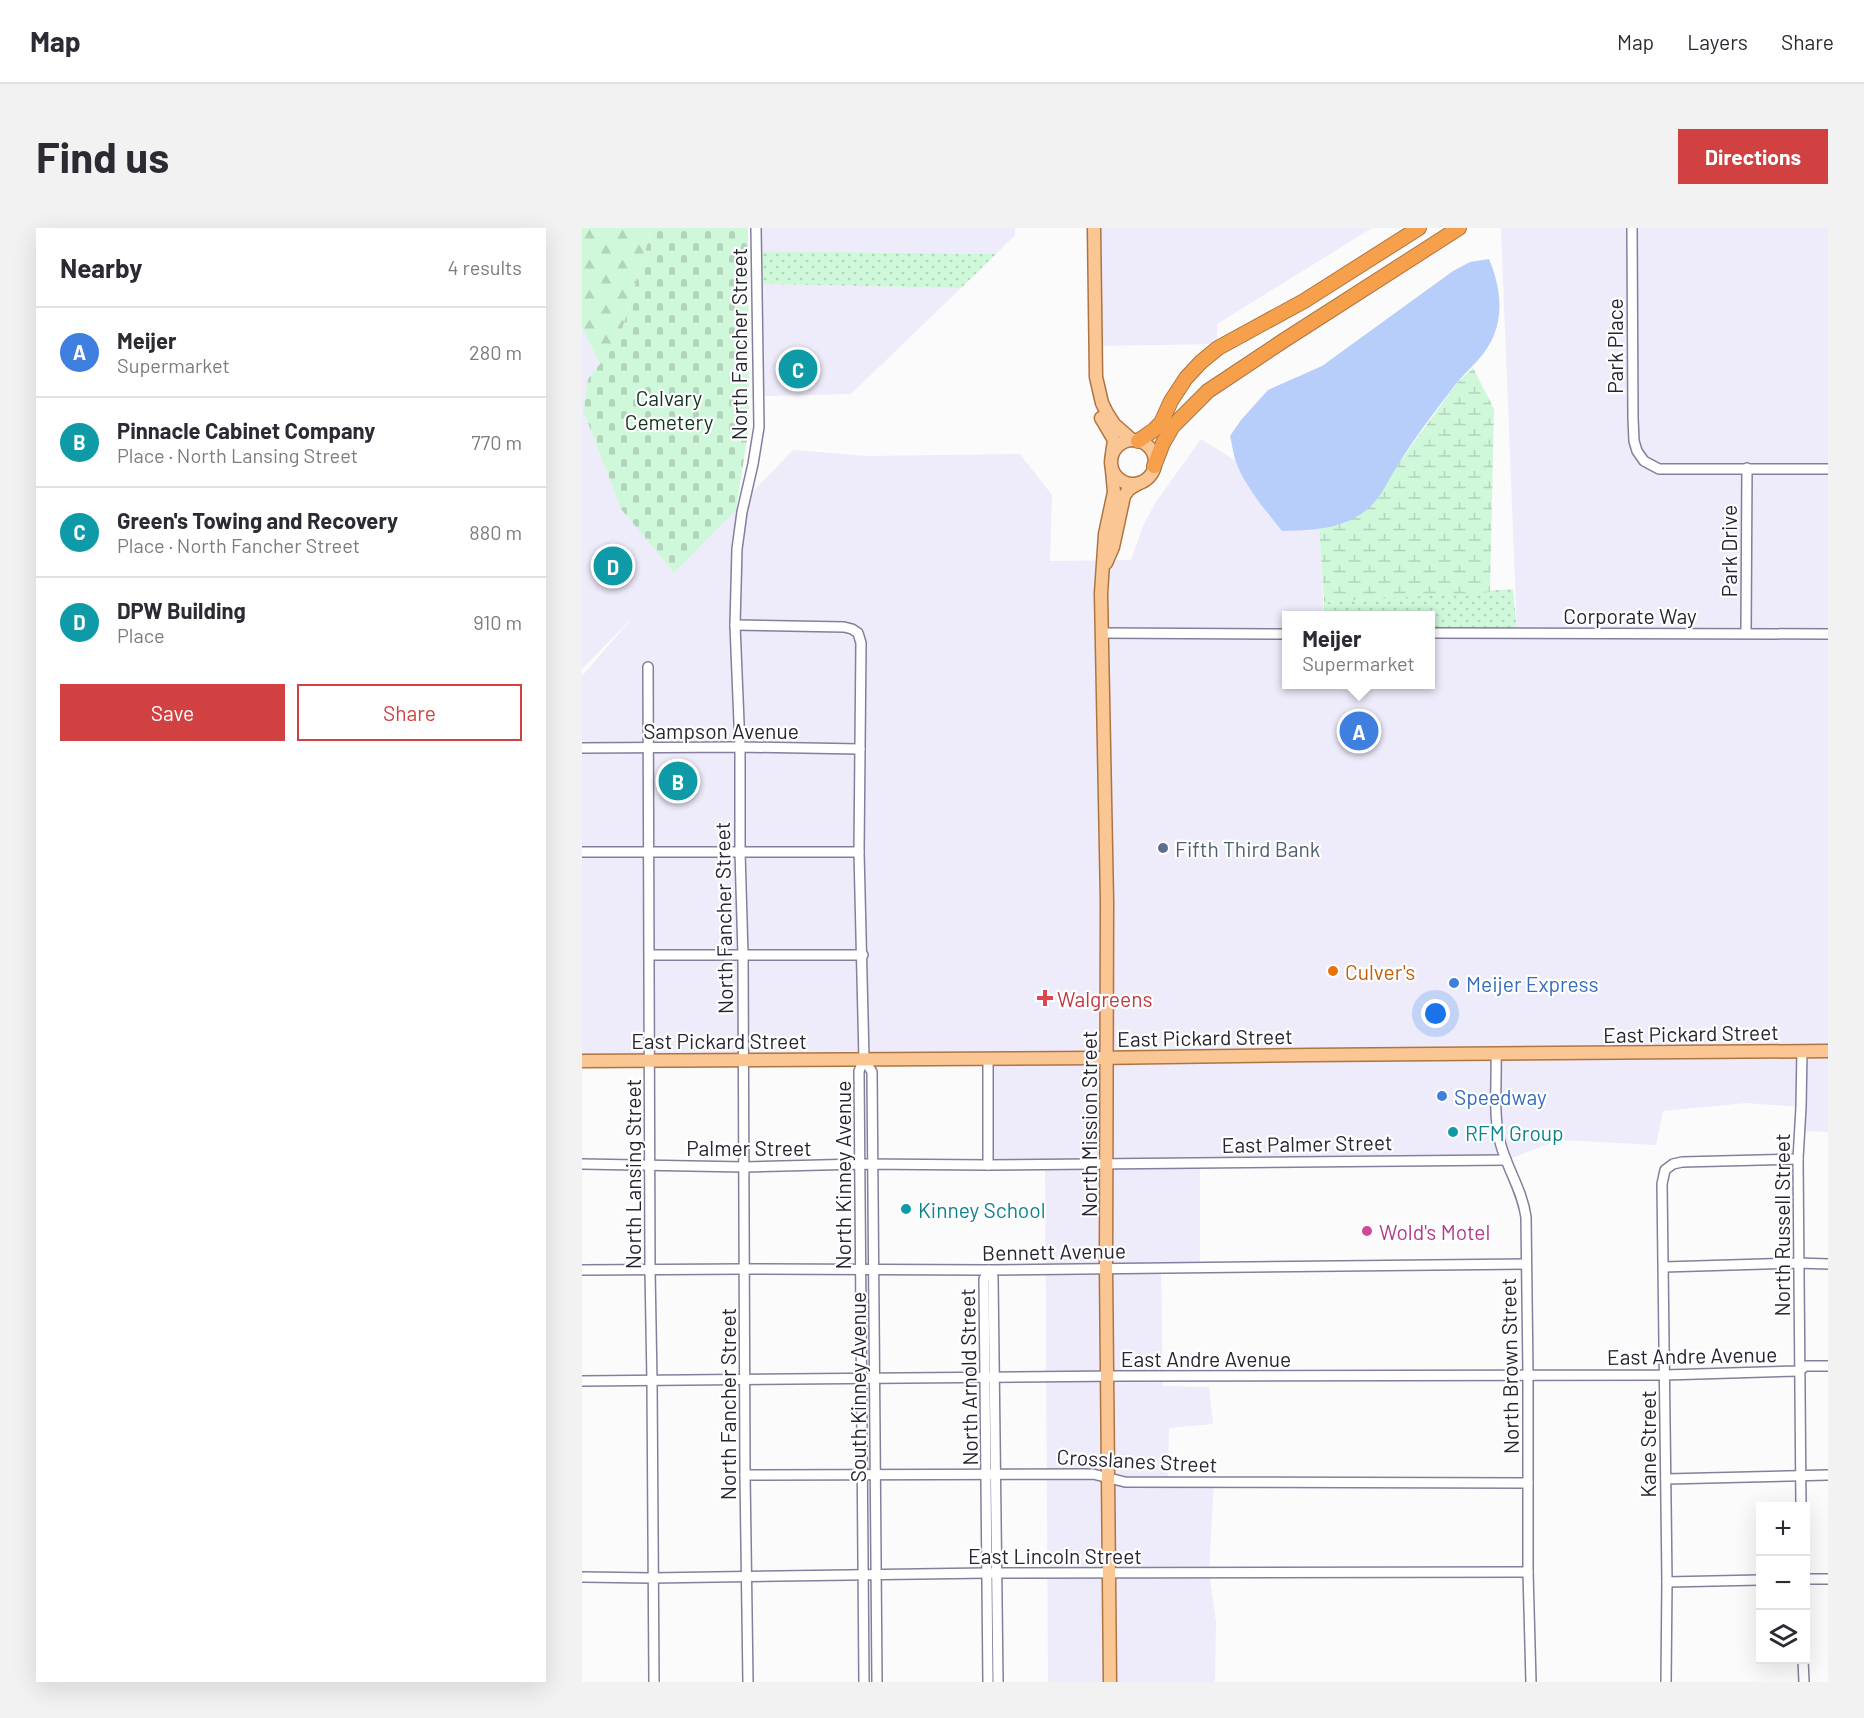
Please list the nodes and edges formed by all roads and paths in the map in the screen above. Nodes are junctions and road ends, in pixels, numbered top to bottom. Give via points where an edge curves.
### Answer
1 (756, 228) edge
2 (1094, 228) edge
3 (1419, 228) edge
4 (1460, 228) edge
5 (1632, 228) edge
6 (1096, 376) junction
7 (1135, 441) junction
8 (1112, 455) junction
9 (1154, 466) junction
10 (1747, 468) junction
11 (1828, 469) edge
12 (1112, 470) junction
13 (1139, 483) junction
14 (1104, 567) junction
15 (735, 625) junction
16 (1101, 633) junction
17 (1435, 633) edge
18 (1746, 633) junction
19 (1828, 633) edge
20 (1282, 634) edge
21 (648, 667) dead end
22 (740, 747) junction
23 (582, 748) edge
24 (648, 748) junction
25 (860, 749) junction
26 (582, 852) edge
27 (740, 852) junction
28 (860, 852) junction
29 (649, 853) junction
30 (650, 955) junction
31 (743, 955) junction
32 (863, 955) junction
33 (1802, 1052) junction
34 (1828, 1052) edge
35 (1496, 1054) junction
36 (1108, 1058) junction
37 (864, 1059) junction
38 (988, 1059) junction
39 (582, 1060) edge
40 (650, 1060) junction
41 (743, 1060) junction
42 (1798, 1159) junction
43 (1506, 1160) junction
44 (1108, 1163) junction
45 (582, 1164) edge
46 (860, 1164) junction
47 (874, 1165) junction
48 (988, 1165) junction
49 (650, 1166) junction
50 (745, 1167) junction
51 (1798, 1263) junction
52 (1526, 1264) junction
53 (1828, 1264) edge
54 (1664, 1267) junction
55 (1106, 1268) junction
56 (745, 1269) junction
57 (875, 1269) junction
58 (582, 1270) edge
59 (650, 1270) junction
60 (860, 1270) junction
61 (988, 1270) junction
62 (1828, 1366) edge
63 (1798, 1371) junction
64 (1528, 1374) junction
65 (1665, 1375) junction
66 (1107, 1376) junction
67 (874, 1378) junction
68 (862, 1379) junction
69 (990, 1379) junction
70 (582, 1381) edge
71 (652, 1381) junction
72 (745, 1381) junction
73 (991, 1474) junction
74 (745, 1475) junction
75 (861, 1475) junction
76 (875, 1475) junction
77 (1828, 1475) edge
78 (1800, 1476) junction
79 (1109, 1478) junction
80 (1666, 1479) junction
81 (1528, 1483) junction
82 (1801, 1502) edge
83 (1110, 1572) junction
84 (1528, 1572) junction
85 (991, 1573) junction
86 (862, 1574) junction
87 (876, 1574) junction
88 (747, 1575) junction
89 (582, 1576) edge
90 (652, 1578) junction
91 (1810, 1579) edge
92 (1828, 1579) edge
93 (1756, 1580) edge
94 (1666, 1582) junction
95 (1803, 1664) edge
96 (654, 1682) edge
97 (748, 1682) edge
98 (864, 1682) edge
99 (877, 1682) edge
100 (988, 1682) edge
101 (998, 1682) edge
102 (1110, 1682) edge
103 (1531, 1682) edge
104 (1666, 1682) edge
105 (1804, 1682) edge

1 - 15 street, North Fancher Street via 759,427 737,549
2 - 6 main road, North Mission Street
3 - 7 highway via 1208,356 1179,388 1161,423
4 - 9 highway via 1208,391 1173,426
5 - 10 street, Park Place via 1632,418 1637,451 1644,461 1659,469
6 - 7 main road, North Mission Street via 1107,413
6 - 8 main road, North Mission Street via 1094,399 1114,440
7 - 8 main road via 1119,445
7 - 9 main road, North Mission Street via 1151,450
8 - 12 main road, North Mission Street
9 - 13 main road, North Mission Street
10 - 11 street
10 - 18 street, Park Drive
12 - 13 main road via 1123,482
12 - 14 main road, North Mission Street via 1114,492 1104,541
13 - 14 main road, North Mission Street via 1124,496 1113,547
14 - 16 main road, North Mission Street
15 - 22 street, North Fancher Street
15 - 25 street, North Kinney Avenue via 844,627 858,633
16 - 20 street
16 - 36 main road, North Mission Street
17 - 18 street, Corporate Way
18 - 19 street, Corporate Way
21 - 24 street, North Lansing Street
22 - 24 street, Sampson Avenue
22 - 25 street, Sampson Avenue
22 - 27 street, North Fancher Street
23 - 24 street, Sampson Avenue
24 - 29 street, North Lansing Street
25 - 28 street, North Kinney Avenue
26 - 29 street
27 - 28 street
27 - 29 street
27 - 31 street, North Fancher Street
28 - 32 street, North Kinney Avenue
29 - 30 street, North Lansing Street
30 - 31 street
30 - 40 street, North Lansing Street
31 - 32 street
31 - 41 street, North Fancher Street
32 - 37 street, North Kinney Avenue
33 - 34 main road, East Pickard Street
33 - 35 main road, East Pickard Street
33 - 42 street, North Russell Street
35 - 36 main road, East Pickard Street
35 - 43 street, North Brown Street via 1497,1123
36 - 38 main road, East Pickard Street
36 - 44 main road, North Mission Street
37 - 38 main road, East Pickard Street
37 - 41 main road, East Pickard Street
37 - 46 street, North Kinney Avenue via 859,1071
37 - 47 street, South Kinney Avenue via 872,1072
38 - 48 street
39 - 40 main road, East Pickard Street
40 - 41 main road, East Pickard Street
40 - 49 street, North Lansing Street
41 - 50 street, North Fancher Street
42 - 51 street, North Russell Street
42 - 54 street, Kane Street via 1682,1162 1665,1170
43 - 44 street, East Palmer Street
43 - 52 street, North Brown Street via 1524,1201
44 - 48 street, East Palmer Street
44 - 55 main road, North Mission Street
45 - 49 street, Palmer Street
46 - 47 street, Palmer Street
46 - 50 street, Palmer Street
46 - 60 street, North Kinney Avenue
47 - 48 street, Palmer Street
47 - 57 street, South Kinney Avenue
49 - 50 street, Palmer Street
49 - 59 street, North Lansing Street
50 - 56 street, North Fancher Street
51 - 53 street
51 - 54 street
51 - 63 street, North Russell Street
52 - 55 street, Bennett Avenue
52 - 64 street, North Brown Street
54 - 65 street, Kane Street
55 - 61 street, Bennett Avenue
55 - 66 main road, North Mission Street
56 - 59 street, Bennett Avenue
56 - 60 street, Bennett Avenue
56 - 72 street, North Fancher Street
57 - 60 street, Bennett Avenue
57 - 61 street, Bennett Avenue
57 - 67 street, South Kinney Avenue
58 - 59 street, Bennett Avenue
59 - 71 street, North Lansing Street
60 - 68 street, North Kinney Avenue
61 - 69 street, North Arnold Street via 984,1279
62 - 63 street, East Andre Avenue via 1806,1366
63 - 65 street, East Andre Avenue
63 - 78 street, North Russell Street
64 - 65 street, East Andre Avenue
64 - 66 street, East Andre Avenue
64 - 81 street, North Brown Street
65 - 80 street, Kane Street
66 - 69 street, East Andre Avenue
66 - 79 main road, North Mission Street
67 - 68 street, East Andre Avenue
67 - 69 street, East Andre Avenue
67 - 76 street, South Kinney Avenue
68 - 72 street, East Andre Avenue
68 - 75 street, North Kinney Avenue
69 - 73 street, North Arnold Street
70 - 71 street, East Andre Avenue
71 - 72 street, East Andre Avenue
71 - 90 street, North Lansing Street
72 - 74 street, North Fancher Street
73 - 76 street, Crosslanes Street
73 - 79 street, Crosslanes Street via 1094,1474
73 - 85 street, North Arnold Street
74 - 75 street, Crosslanes Street
74 - 88 street, North Fancher Street
75 - 76 street, Crosslanes Street
75 - 86 street, North Kinney Avenue
76 - 87 street, South Kinney Avenue
77 - 78 street
78 - 80 street
78 - 82 street, North Russell Street
79 - 81 street, Crosslanes Street via 1136,1482
79 - 83 main road, North Mission Street
80 - 94 street, Kane Street
81 - 84 street, North Brown Street
83 - 84 street, East Lincoln Street
83 - 85 street, East Lincoln Street
83 - 102 main road, North Mission Street
84 - 103 street, North Brown Street
85 - 87 street, East Lincoln Street
85 - 100 street, North Arnold Street
85 - 101 street, North Arnold Street
86 - 87 street, East Lincoln Street
86 - 88 street, East Lincoln Street
86 - 98 street, North Kinney Avenue
87 - 99 street, South Kinney Avenue
88 - 90 street, East Lincoln Street
88 - 97 street, North Fancher Street
89 - 90 street, East Lincoln Street
90 - 96 street, North Lansing Street
91 - 92 street
93 - 94 street
94 - 104 street, Kane Street
95 - 105 street

